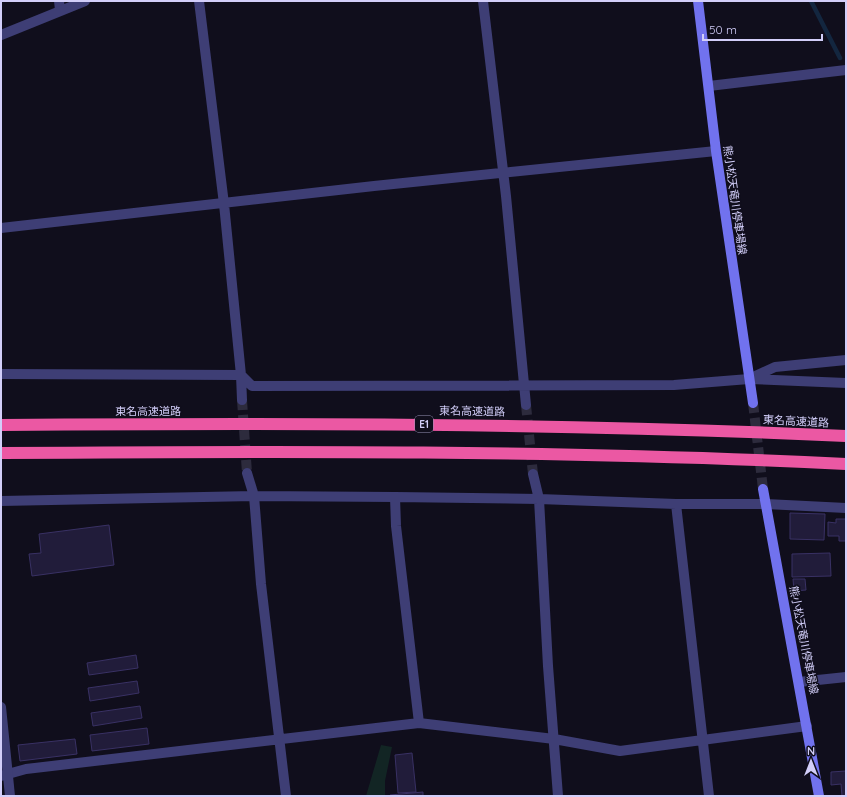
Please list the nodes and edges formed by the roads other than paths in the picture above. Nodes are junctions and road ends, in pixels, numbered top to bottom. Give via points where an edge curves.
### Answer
1 (85, 1) edge
2 (199, 1) edge
3 (483, 1) edge
4 (698, 1) edge
5 (60, 6) edge
6 (1, 35) edge
7 (846, 70) edge
8 (709, 86) junction
9 (716, 151) junction
10 (502, 172) junction
11 (224, 204) junction
12 (1, 228) edge
13 (846, 360) edge
14 (1, 374) edge
15 (241, 374) junction
16 (749, 379) junction
17 (846, 382) edge
18 (524, 386) junction
19 (242, 400) tunnel mouth
20 (753, 403) tunnel mouth
21 (526, 405) tunnel mouth
22 (1, 425) edge
23 (846, 436) edge
24 (1, 453) edge
25 (846, 464) edge
26 (247, 473) tunnel mouth
27 (533, 474) tunnel mouth
28 (764, 489) tunnel mouth
29 (254, 496) junction
30 (395, 497) junction
31 (539, 499) junction
32 (1, 501) edge
33 (676, 504) junction
34 (766, 504) junction
35 (846, 508) edge
36 (846, 677) edge
37 (799, 682) junction
38 (1, 707) edge
39 (419, 723) junction
40 (807, 726) junction
41 (280, 738) junction
42 (554, 739) junction
43 (704, 739) junction
44 (5, 776) edge
45 (10, 796) edge
46 (286, 796) edge
47 (558, 796) edge
48 (709, 796) edge
49 (819, 796) edge

1 - 5 street
2 - 11 street
3 - 10 street
4 - 8 main road, 熊小松天竜川停車場線
5 - 6 street
7 - 8 street
8 - 9 main road, 熊小松天竜川停車場線
9 - 10 street
9 - 16 main road, 熊小松天竜川停車場線
10 - 11 street
10 - 18 street
11 - 12 street
11 - 15 street
13 - 16 street via 775,367
14 - 15 street
15 - 18 street via 252,386
15 - 19 street
16 - 17 street
16 - 18 street via 674,385
16 - 20 main road, 熊小松天竜川停車場線
18 - 21 street
22 - 23 highway, 東名高速道路 / E1 via 550,425
24 - 25 highway via 542,453
26 - 29 street
27 - 31 street
28 - 34 main road, 熊小松天竜川停車場線
29 - 30 street
29 - 32 street
29 - 41 street via 261,584
30 - 31 street
30 - 39 street via 396,526
31 - 33 street
31 - 42 street
33 - 34 street
33 - 43 street
34 - 35 street
34 - 37 main road, 熊小松天竜川停車場線
36 - 37 street
37 - 40 main road, 熊小松天竜川停車場線
38 - 44 street
39 - 41 street
39 - 42 street
40 - 43 street
40 - 49 main road, 熊小松天竜川停車場線
41 - 44 street via 26,769
41 - 46 street
42 - 43 street via 620,750
42 - 47 street
43 - 48 street
44 - 45 street

